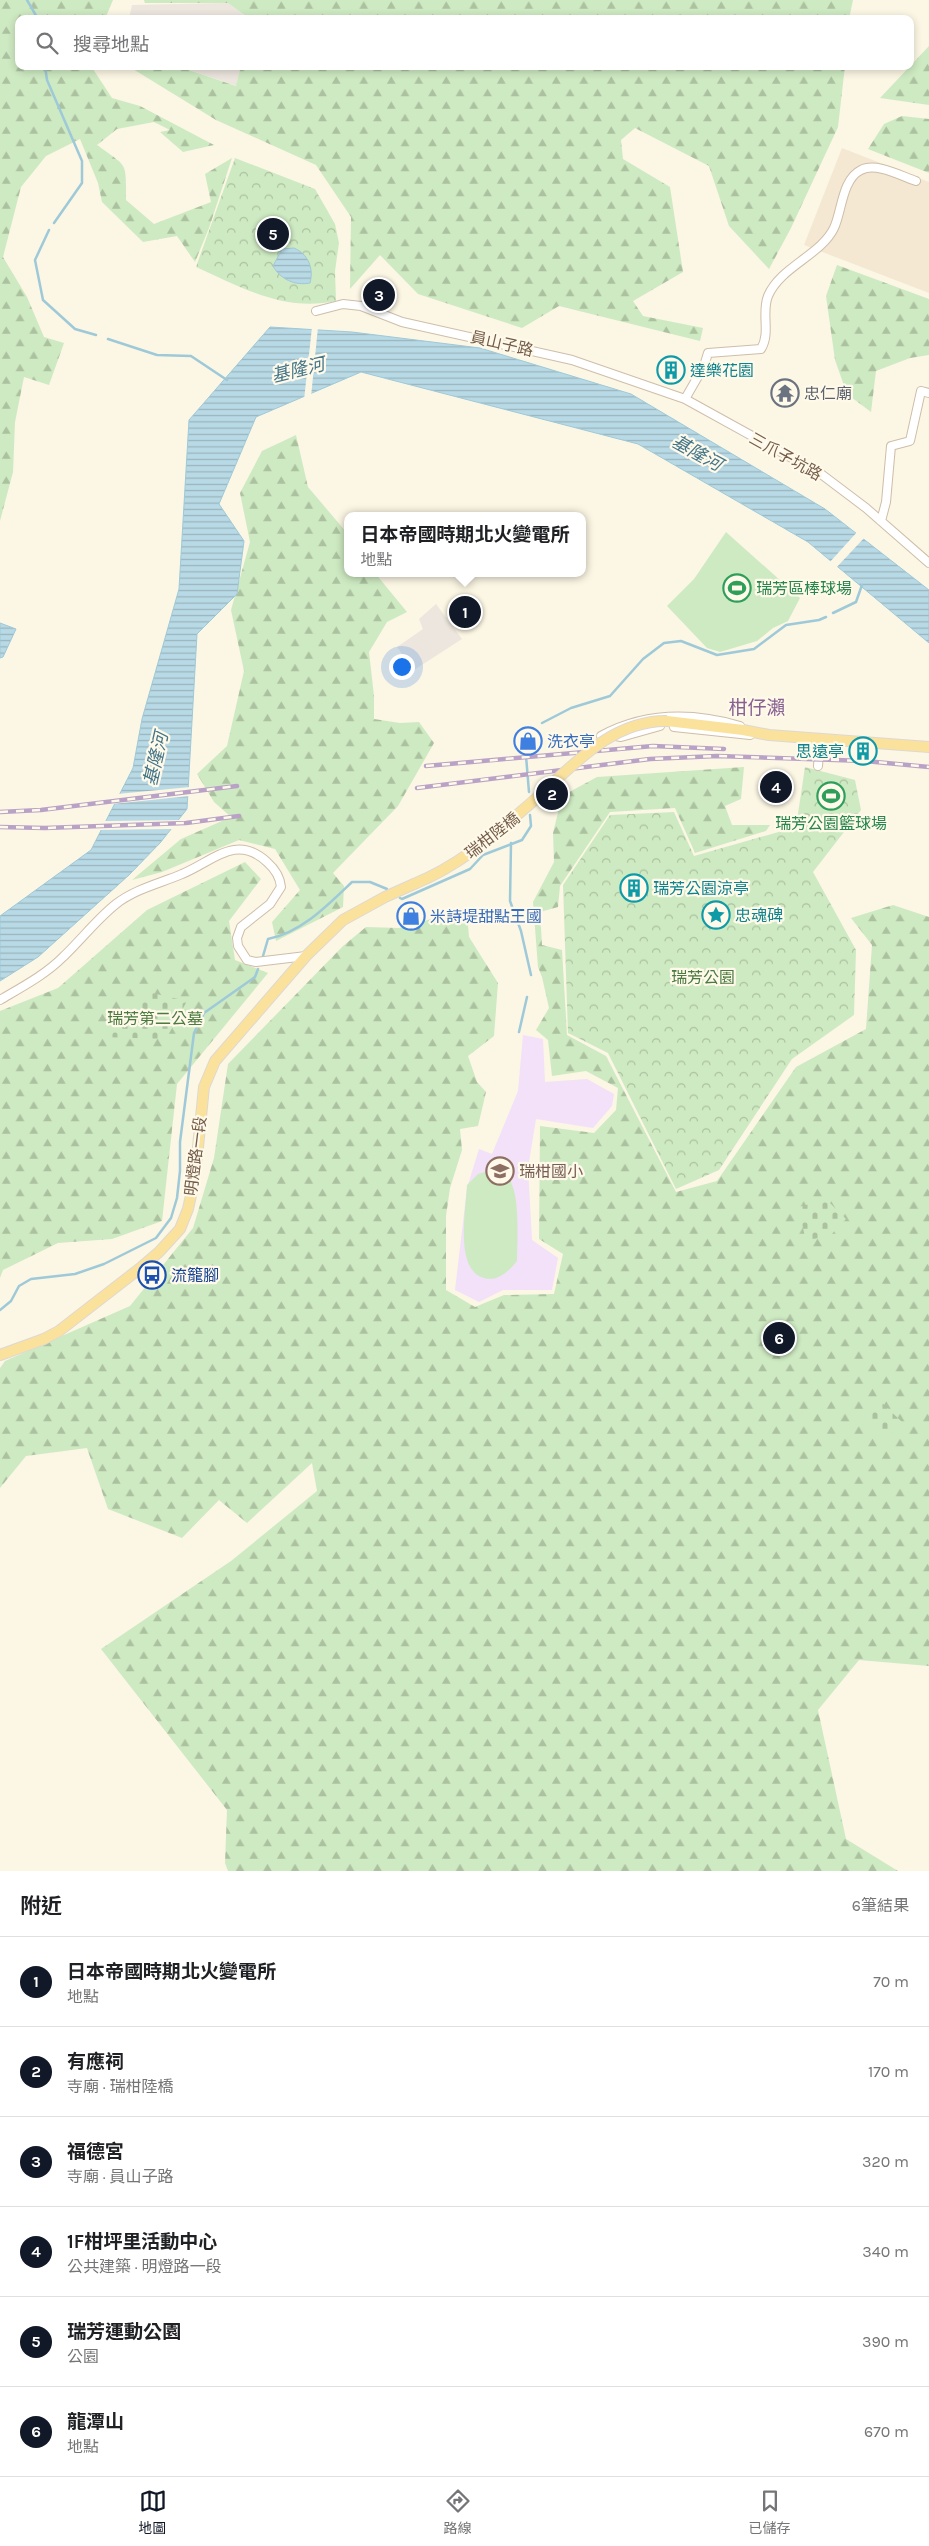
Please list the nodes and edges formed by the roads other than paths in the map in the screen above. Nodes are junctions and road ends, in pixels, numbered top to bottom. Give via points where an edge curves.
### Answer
1 (916, 181) dead end
2 (316, 311) dead end
3 (929, 393) edge
4 (685, 399) junction
5 (881, 521) junction
6 (929, 563) edge
7 (769, 735) junction
8 (820, 739) junction
9 (929, 747) edge
10 (818, 766) dead end
11 (539, 787) dead end
12 (547, 794) dead end
13 (414, 884) joint
14 (306, 956) junction
15 (0, 1000) edge
16 (0, 1355) edge

1 - 4 street via 872,167 853,176 828,238 799,261 768,296 761,349 708,353
2 - 4 street, 員山子路 via 344,304 361,306 402,322 572,360
3 - 5 street via 921,391 910,441 891,446
4 - 5 street, 三爪子坑路 via 821,474
5 - 6 street, 三爪子坑路
7 - 7 street via 726,722 674,716 632,721 601,736 621,737 637,730 666,726 736,735
7 - 8 main road
7 - 13 main road, 瑞柑陸橋, bridge via 667,721 634,726 607,739 478,848 434,876
8 - 9 main road
8 - 10 street
11 - 12 street
13 - 14 main road, 明燈路一段 via 343,920
14 - 15 street via 256,962 247,960 242,954 237,938 241,927 270,904 281,887 273,867 260,855 249,850 229,849 185,873 129,895 61,959
14 - 16 main road, 明燈路一段 via 215,1061 204,1088 195,1177 180,1229 159,1252 70,1323 44,1339

